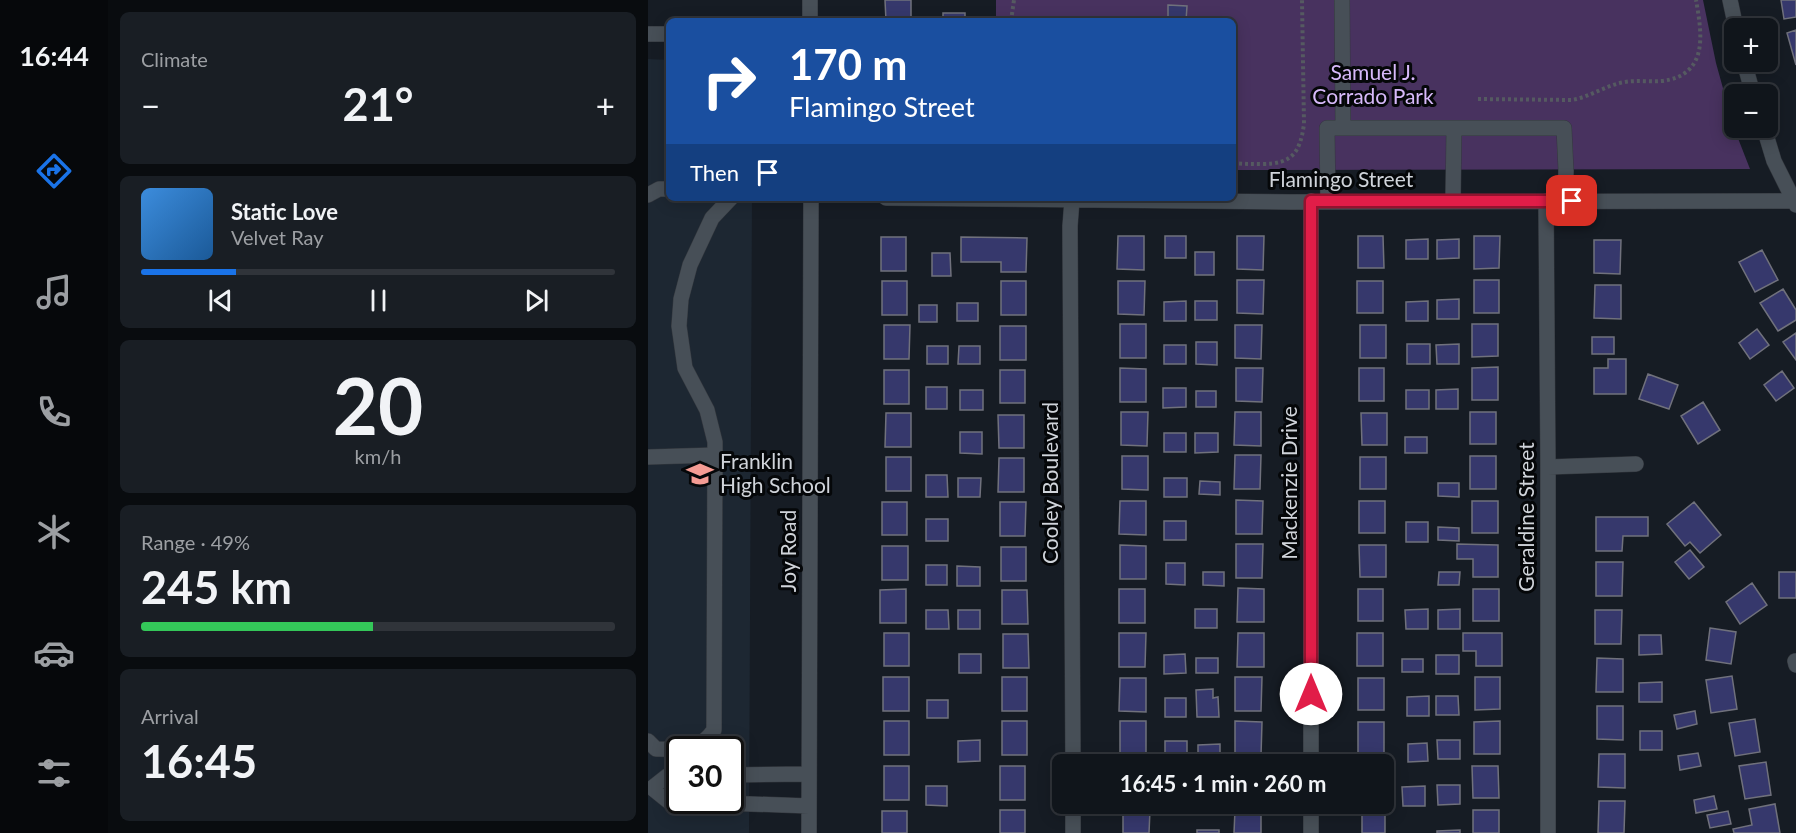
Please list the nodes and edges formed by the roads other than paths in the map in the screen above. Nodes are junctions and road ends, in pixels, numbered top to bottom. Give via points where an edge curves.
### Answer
1 (810, 0) edge
2 (1342, 0) edge
3 (1730, 0) edge
4 (810, 18) edge
5 (1734, 18) edge
6 (648, 34) edge
7 (666, 34) edge
8 (1343, 128) junction
9 (1454, 128) junction
10 (1767, 138) edge
11 (666, 189) edge
12 (648, 195) edge
13 (727, 201) edge
14 (811, 201) edge
15 (1072, 201) edge
16 (1236, 201) edge
17 (1311, 201) junction
18 (1328, 201) junction
19 (1454, 201) junction
20 (1546, 201) junction
21 (1565, 201) junction
22 (1795, 202) edge
23 (715, 455) junction
24 (648, 457) edge
25 (1636, 464) dead end
26 (1548, 467) junction
27 (648, 741) edge
28 (1073, 754) edge
29 (1311, 754) edge
30 (809, 774) junction
31 (744, 775) edge
32 (666, 777) edge
33 (650, 788) edge
34 (809, 806) junction
35 (1073, 814) edge
36 (1311, 814) edge
37 (809, 833) edge
38 (1074, 833) edge
39 (1311, 833) edge
40 (1548, 833) edge

1 - 4 street
2 - 8 street
3 - 5 street
6 - 7 street
8 - 9 street
8 - 18 street via 1327,128
9 - 19 street
9 - 21 street via 1564,128
10 - 22 street
11 - 12 street
13 - 23 street via 712,218 690,265 679,326 686,368 707,410
14 - 30 street, Joy Road
15 - 28 street, Cooley Boulevard
16 - 17 street, Flamingo Street
17 - 18 street, Flamingo Street
17 - 29 street, Mackenzie Drive
18 - 19 street, Flamingo Street
19 - 20 street, Flamingo Street
20 - 21 street, Flamingo Street
20 - 26 street, Geraldine Street
21 - 22 street, Flamingo Street
23 - 24 street
23 - 27 street via 714,730 694,749 656,749
25 - 26 street
26 - 40 street, Geraldine Street
30 - 31 street
30 - 34 street, Joy Road
32 - 33 street
33 - 34 street via 668,801
34 - 37 street, Joy Road
35 - 38 street
36 - 39 street

